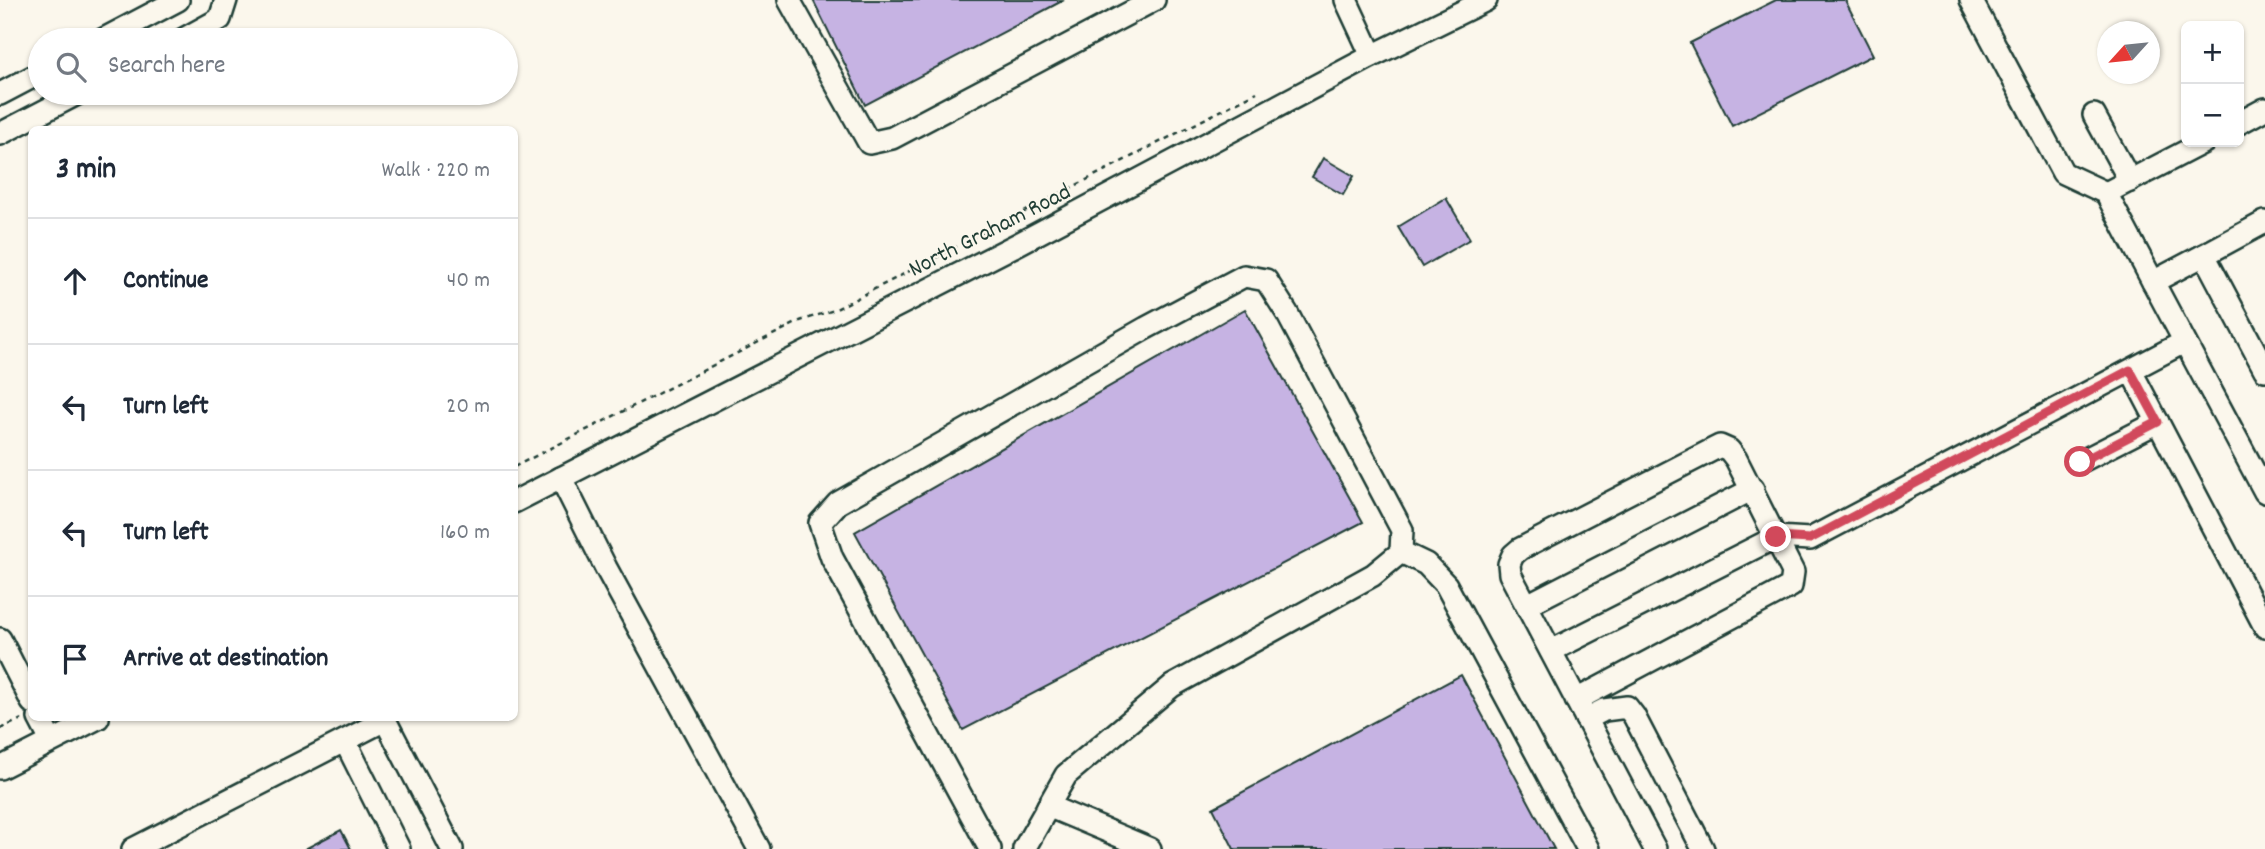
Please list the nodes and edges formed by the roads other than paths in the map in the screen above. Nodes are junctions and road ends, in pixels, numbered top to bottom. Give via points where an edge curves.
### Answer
1 (178, 0) edge
2 (186, 0) edge
3 (226, 0) edge
4 (789, 0) edge
5 (1154, 0) edge
6 (1346, 0) edge
7 (1486, 0) edge
8 (1971, 0) edge
9 (125, 28) edge
10 (190, 28) edge
11 (205, 28) edge
12 (1372, 56) junction
13 (28, 79) edge
14 (0, 94) edge
15 (0, 104) edge
16 (56, 105) edge
17 (2265, 109) edge
18 (2094, 114) dead end
19 (2244, 120) edge
20 (6, 131) edge
21 (2195, 147) edge
22 (2130, 181) junction
23 (2106, 193) junction
24 (2265, 222) edge
25 (2204, 255) junction
26 (2153, 282) junction
27 (2184, 342) junction
28 (2130, 370) junction
29 (2265, 370) edge
30 (2158, 422) junction
31 (2080, 462) dead end
32 (561, 478) junction
33 (1753, 489) junction
34 (2265, 492) edge
35 (518, 500) edge
36 (1776, 537) junction
37 (1401, 552) junction
38 (1527, 605) junction
39 (2265, 627) edge
40 (0, 639) edge
41 (1551, 651) junction
42 (1576, 700) junction
43 (28, 704) edge
44 (1586, 719) junction
45 (37, 721) edge
46 (92, 721) edge
47 (380, 721) edge
48 (385, 721) edge
49 (51, 741) junction
50 (345, 741) junction
51 (0, 768) edge
52 (1048, 806) junction
53 (133, 849) edge
54 (399, 849) edge
55 (452, 849) edge
56 (759, 849) edge
57 (990, 849) edge
58 (1024, 849) edge
59 (1150, 849) edge
60 (1588, 849) edge
61 (1654, 849) edge
62 (1703, 849) edge

1 - 9 street
2 - 10 street
3 - 11 street via 220,19
4 - 5 street via 869,143 892,138
6 - 12 street
7 - 12 street, North Graham Road
8 - 23 street via 2063,173
12 - 32 street, North Graham Road
13 - 14 street
15 - 20 street
16 - 20 street
17 - 19 street
18 - 22 street
21 - 22 street
22 - 23 street
23 - 26 street
24 - 25 street
25 - 26 street
25 - 29 street
26 - 27 street
27 - 28 street
27 - 34 street
28 - 30 street
28 - 36 street via 1810,539
30 - 31 street
30 - 39 street
32 - 35 street, North Graham Road
32 - 56 street
33 - 36 street
33 - 38 street
33 - 38 street via 1729,450 1720,446 1556,530 1520,549 1509,564
36 - 41 street
36 - 42 street via 1793,572 1791,586
37 - 52 street via 1373,575 1172,686 1066,775
37 - 57 street via 1402,530 1287,313 1266,279 1244,276 838,503 820,523 832,558
37 - 60 street via 1426,564 1446,585
38 - 41 street
40 - 43 street
41 - 42 street
42 - 44 street
44 - 61 street
44 - 62 street via 1604,710 1626,708 1634,716
45 - 49 street
46 - 49 street
47 - 50 street
48 - 55 street
49 - 51 street
50 - 53 street
50 - 54 street
52 - 58 street
52 - 59 street

